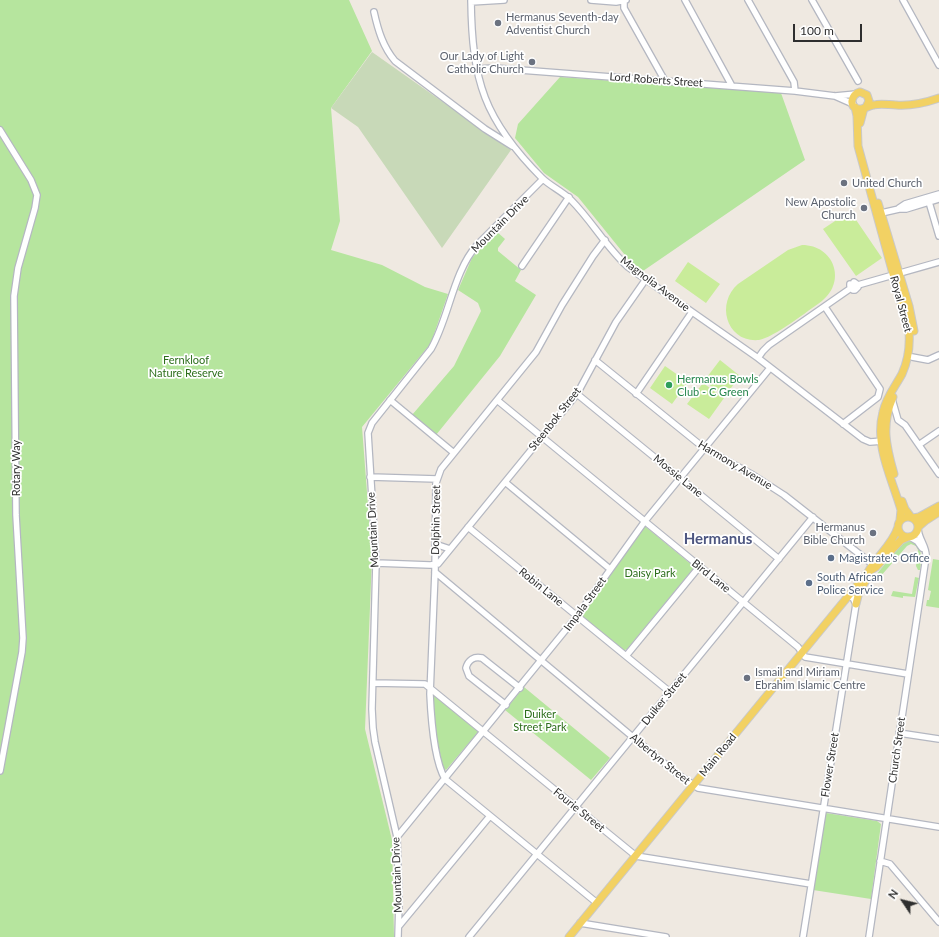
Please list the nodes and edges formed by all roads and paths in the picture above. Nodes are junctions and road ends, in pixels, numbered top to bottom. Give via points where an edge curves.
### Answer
1 (504, 0) edge
2 (591, 0) edge
3 (625, 0) edge
4 (685, 0) edge
5 (748, 0) edge
6 (812, 0) edge
7 (903, 0) edge
8 (471, 1) edge
9 (374, 12) dead end
10 (939, 65) edge
11 (476, 69) junction
12 (665, 81) junction
13 (858, 81) dead end
14 (732, 86) junction
15 (795, 91) junction
16 (856, 94) junction
17 (939, 94) edge
18 (835, 96) junction
19 (868, 96) junction
20 (939, 98) edge
21 (854, 106) junction
22 (865, 108) junction
23 (495, 121) junction
24 (485, 129) junction
25 (0, 130) edge
26 (514, 147) junction
27 (543, 179) junction
28 (939, 194) edge
29 (569, 197) junction
30 (939, 199) edge
31 (929, 202) junction
32 (899, 209) junction
33 (879, 214) junction
34 (939, 236) edge
35 (605, 240) junction
36 (939, 262) edge
37 (522, 266) dead end
38 (896, 274) junction
39 (646, 279) junction
40 (824, 307) junction
41 (692, 312) junction
42 (939, 355) edge
43 (912, 357) junction
44 (758, 358) junction
45 (595, 360) junction
46 (770, 368) junction
47 (577, 394) junction
48 (636, 394) junction
49 (892, 399) junction
50 (390, 400) junction
51 (497, 400) junction
52 (843, 424) junction
53 (939, 431) edge
54 (542, 437) junction
55 (883, 441) junction
56 (920, 444) junction
57 (704, 448) junction
58 (454, 453) junction
59 (939, 474) edge
60 (370, 477) junction
61 (680, 478) junction
62 (437, 479) junction
63 (505, 482) junction
64 (939, 506) edge
65 (939, 512) edge
66 (813, 517) junction
67 (912, 517) junction
68 (644, 521) junction
69 (899, 524) junction
70 (468, 527) junction
71 (918, 527) junction
72 (909, 537) junction
73 (435, 544) junction
74 (450, 549) junction
75 (779, 559) junction
76 (924, 562) junction
77 (376, 563) junction
78 (435, 564) junction
79 (700, 566) junction
80 (874, 566) junction
81 (610, 570) junction
82 (435, 572) junction
83 (848, 596) junction
84 (744, 602) junction
85 (856, 604) junction
86 (578, 616) junction
87 (802, 653) junction
88 (626, 656) junction
89 (542, 661) junction
90 (846, 664) junction
91 (908, 674) junction
92 (373, 682) junction
93 (430, 688) junction
94 (520, 688) junction
95 (670, 692) junction
96 (506, 705) junction
97 (484, 732) junction
98 (899, 733) junction
99 (633, 736) junction
100 (939, 739) edge
101 (0, 771) edge
102 (445, 779) junction
103 (693, 786) junction
104 (575, 807) junction
105 (823, 808) junction
106 (490, 816) junction
107 (886, 818) junction
108 (939, 827) edge
109 (397, 837) junction
110 (537, 854) junction
111 (636, 856) junction
112 (880, 861) junction
113 (811, 884) junction
114 (597, 903) junction
115 (939, 922) edge
116 (580, 923) junction
117 (398, 926) junction
118 (624, 930) junction
119 (398, 937) edge
120 (469, 937) edge
121 (569, 937) edge
122 (623, 937) edge
123 (666, 937) edge
124 (803, 937) edge
125 (869, 937) edge

1 - 8 street
2 - 3 street
3 - 12 street via 624,8
4 - 14 street
5 - 15 street via 794,82
6 - 13 street
7 - 10 street
8 - 11 street, Magnolia Avenue
9 - 24 street via 385,47 395,61
11 - 12 street, Lord Roberts Street via 494,68
11 - 23 street, Magnolia Avenue
12 - 14 street, Lord Roberts Street
14 - 15 street, Lord Roberts Street
15 - 18 street, Lord Roberts Street
16 - 18 street, Lord Roberts Street
16 - 19 main road, Lord Roberts Street via 863,93
16 - 21 main road via 852,99
17 - 19 main road, Lord Roberts Street via 898,101 875,100
18 - 21 street, Lord Roberts Street
19 - 22 main road via 869,103
20 - 22 main road, Lord Roberts Street via 917,104 879,104
21 - 22 main road, Lord Roberts Street
21 - 33 main road, Royal Street via 858,146
22 - 33 main road, Royal Street via 859,126 860,145
23 - 24 street
23 - 26 street, Magnolia Avenue
24 - 26 street
25 - 101 street, Rotary Way via 31,180 37,195 18,268 14,296 16,515 23,638
26 - 27 street, Magnolia Avenue
27 - 29 street, Magnolia Avenue
27 - 50 street, Mountain Drive via 471,252 462,268 434,345
28 - 32 street via 905,204
29 - 35 street, Magnolia Avenue
29 - 37 street
30 - 31 street
31 - 32 street
31 - 34 street
32 - 33 street
33 - 38 main road, Royal Street
35 - 39 street, Magnolia Avenue via 621,260
35 - 51 street, Dolphin Street via 562,305 536,352
36 - 38 street
38 - 40 street via 858,284 857,289 851,288
38 - 43 main road, Royal Street via 913,323
38 - 55 main road, Royal Street via 909,326 910,344 903,371 884,408 881,421
39 - 41 street, Magnolia Avenue
39 - 45 street, Steenbok Street via 616,322
40 - 44 street via 766,348
40 - 52 street via 878,385 880,392 878,398
41 - 44 street, Magnolia Avenue
41 - 48 street
42 - 43 street via 928,360
43 - 49 main road, Royal Street
44 - 46 street, Magnolia Avenue
45 - 47 street, Steenbok Street
45 - 48 street, Harmony Avenue
46 - 52 street, Magnolia Avenue
46 - 57 street, Impala Street
47 - 54 street, Steenbok Street
47 - 61 street, Mossie Lane
48 - 57 street, Harmony Avenue
49 - 55 main road, Royal Street
49 - 56 street via 898,420
50 - 58 street
50 - 60 street, Mountain Drive via 369,429
51 - 54 street, Bird Lane
51 - 58 street, Dolphin Street
52 - 55 street, Magnolia Avenue via 865,440
53 - 56 street
54 - 63 street, Steenbok Street
54 - 68 street, Bird Lane
55 - 67 main road, Royal Street via 903,505
55 - 69 main road, Royal Street via 884,459 901,510
56 - 59 street
57 - 61 street, Impala Street
57 - 66 street, Harmony Avenue via 760,479
58 - 62 street, Dolphin Street
60 - 62 street
60 - 77 street, Mountain Drive
61 - 68 street, Impala Street
61 - 75 street, Mossie Lane
62 - 73 street, Dolphin Street
63 - 70 street, Steenbok Street
63 - 81 street
64 - 67 main road via 919,517
65 - 71 main road, Main Road
66 - 75 street, Duiker Street
66 - 80 street, Harmony Avenue
67 - 69 main road via 906,517
67 - 71 main road
68 - 79 street, Bird Lane
68 - 81 street, Impala Street
69 - 72 main road via 901,534
69 - 80 main road, Main Road via 894,537
70 - 74 street, Steenbok Street
70 - 86 street, Robin Lane
71 - 72 main road, Main Road via 916,533
71 - 76 street, Church Street via 926,551
72 - 76 street, Church Street via 921,546
72 - 80 main road, Main Road via 898,542
73 - 74 street
73 - 78 street, Dolphin Street
74 - 78 street, Steenbok Street via 438,564
75 - 84 street, Duiker Street
76 - 91 street, Church Street
77 - 78 street
77 - 92 street, Mountain Drive
78 - 82 street, Dolphin Street
79 - 84 street, Bird Lane
79 - 88 street
80 - 83 main road, Main Road
80 - 85 main road via 861,588
81 - 86 street, Impala Street
82 - 89 street, Albertyn Street
82 - 93 street, Dolphin Street
83 - 85 street via 853,598
83 - 87 main road, Main Road
84 - 87 street, Bird Lane
84 - 95 street, Duiker Street
85 - 90 street, Flower Street
86 - 88 street, Robin Lane
86 - 89 street, Impala Street
87 - 90 street, Bird Lane via 807,658
87 - 103 main road, Main Road
88 - 95 street, Robin Lane
89 - 94 street, Impala Street
89 - 99 street, Albertyn Street
90 - 91 street, Bird Lane
90 - 105 street, Flower Street
91 - 98 street, Church Street
92 - 93 street, Fourie Street via 425,684
92 - 109 street, Mountain Drive via 373,728
93 - 97 street, Fourie Street
93 - 102 street, Dolphin Street via 434,738 441,772
94 - 96 street, Impala Street
94 - 96 street via 482,658 475,657 469,661 466,668 469,676
95 - 99 street, Duiker Street
96 - 97 street, Impala Street
97 - 102 street, Impala Street
97 - 104 street, Fourie Street
98 - 100 street
98 - 107 street, Church Street
99 - 103 street, Albertyn Street
99 - 104 street, Duiker Street
102 - 106 street
102 - 109 street, Impala Street
103 - 105 street, Albertyn Street
103 - 111 main road, Main Road
104 - 110 street, Duiker Street
104 - 111 street, Fourie Street
105 - 107 street, Albertyn Street
105 - 113 street, Flower Street
106 - 110 street
106 - 117 street
107 - 108 street, Albertyn Street
107 - 112 street, Church Street
109 - 117 street, Mountain Drive
110 - 114 street
110 - 120 street, Duiker Street
111 - 113 street, Fourie Street
111 - 114 main road, Main Road
112 - 115 street via 888,862 892,866
112 - 125 street, Church Street
113 - 124 street, Flower Street
114 - 116 main road, Main Road
116 - 118 street
116 - 121 main road, Main Road
117 - 119 street, Mountain Drive
118 - 122 street
118 - 123 street

